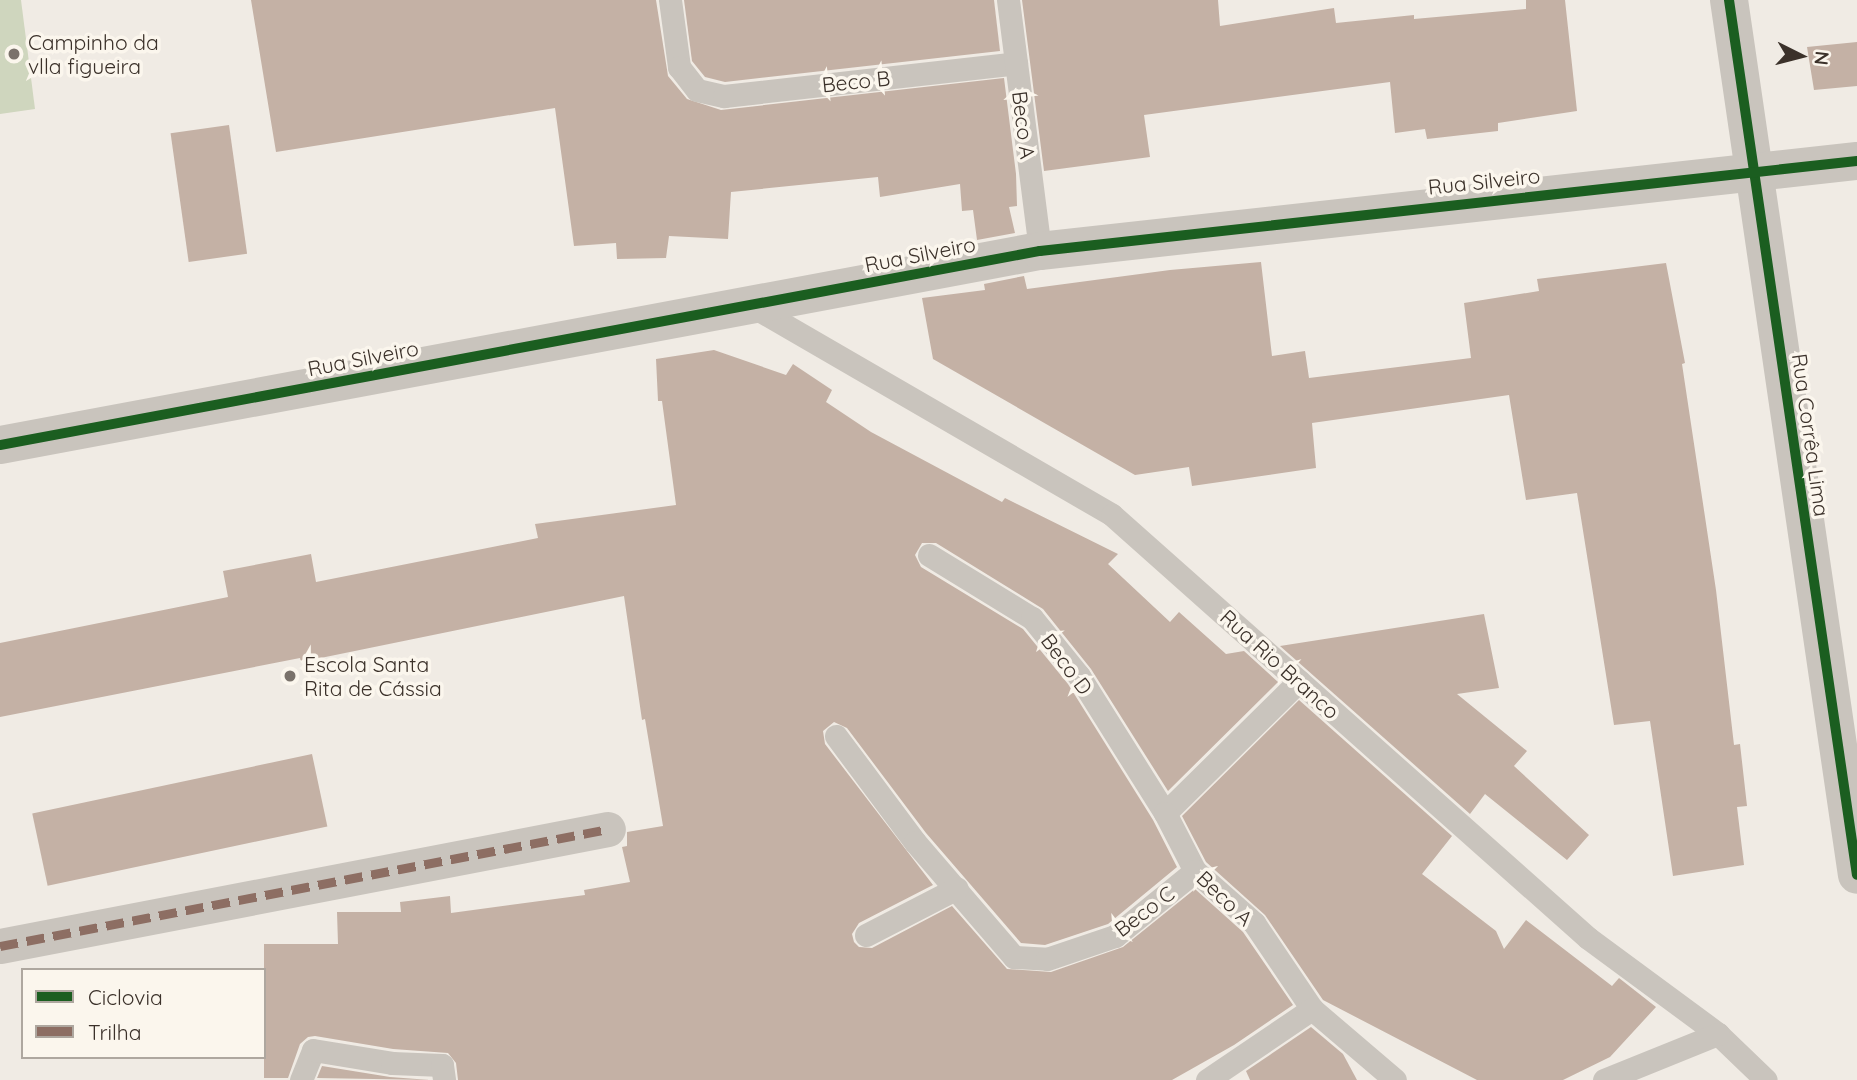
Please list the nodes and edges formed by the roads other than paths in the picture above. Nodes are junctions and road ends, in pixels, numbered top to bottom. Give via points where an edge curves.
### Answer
1 (670, 0) edge
2 (1008, 0) edge
3 (1729, 0) edge
4 (1016, 64) junction
5 (1857, 161) edge
6 (1752, 170) junction
7 (1040, 251) junction
8 (752, 306) junction
9 (0, 446) edge
10 (929, 555) dead end
11 (1299, 681) junction
12 (836, 736) dead end
13 (1165, 813) junction
14 (608, 828) dead end
15 (1195, 871) junction
16 (1857, 875) edge
17 (957, 888) junction
18 (866, 935) dead end
19 (0, 946) edge
20 (1312, 1009) junction
21 (1718, 1034) junction
22 (301, 1080) edge
23 (444, 1080) edge
24 (1206, 1080) edge
25 (1395, 1080) edge
26 (1604, 1080) edge
27 (1766, 1080) edge

1 - 4 lane, Beco B via 679,67 697,90 724,96
2 - 4 lane, Beco A
3 - 6 street, Rua Corrêa Lima
4 - 7 lane, Beco A
5 - 6 street, Rua Silveiro
6 - 7 street, Rua Silveiro
6 - 16 street, Rua Corrêa Lima
7 - 8 street, Rua Silveiro
8 - 9 street, Rua Silveiro
8 - 11 lane, Rua Rio Branco via 1112,514
10 - 13 lane, Beco D via 1032,618 1079,676
11 - 13 lane
11 - 21 lane, Rua Rio Branco via 1588,939
12 - 17 lane, Beco C via 915,842
13 - 15 lane, Beco A
14 - 19 street
15 - 17 lane, Beco C via 1115,936 1047,959 1014,957
15 - 20 lane, Beco A via 1254,923
17 - 18 lane
20 - 24 lane
20 - 25 lane, Beco A
21 - 26 lane
21 - 27 lane, Rua Rio Branco
22 - 23 lane via 313,1050 392,1063 442,1065

